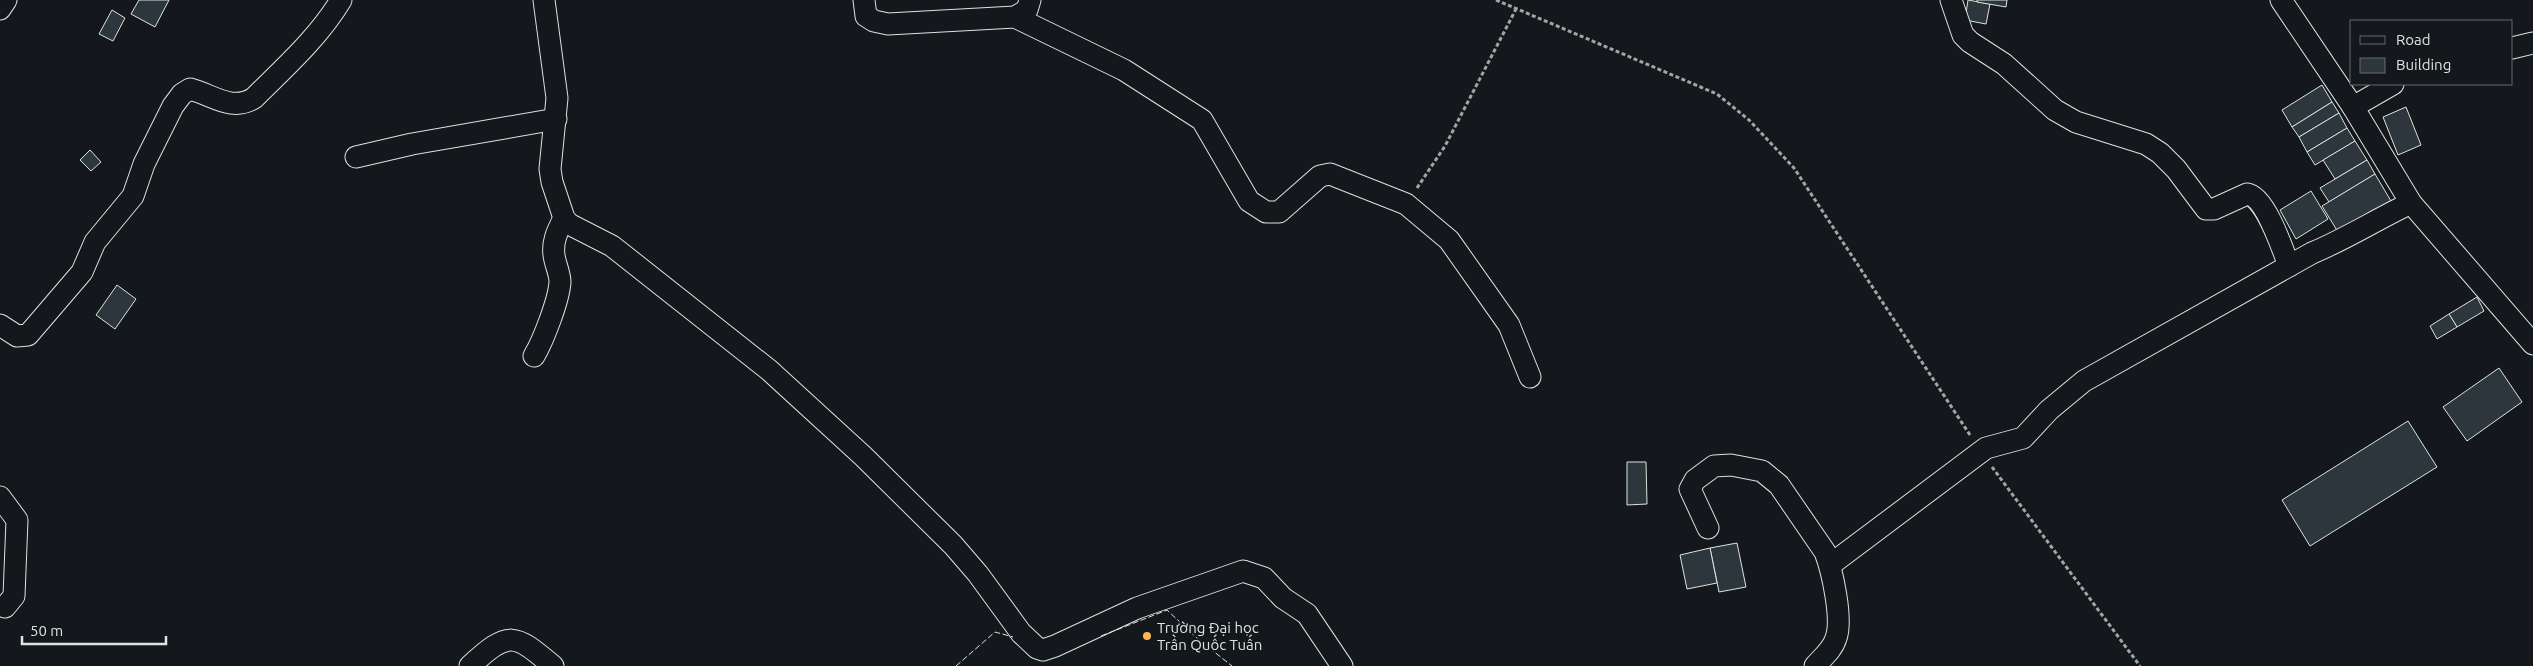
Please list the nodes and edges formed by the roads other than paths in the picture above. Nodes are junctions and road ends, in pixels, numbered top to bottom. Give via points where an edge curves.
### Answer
1 (6, 0) edge
2 (341, 0) edge
3 (544, 0) edge
4 (864, 0) edge
5 (1030, 0) edge
6 (1952, 0) edge
7 (2281, 0) edge
8 (0, 9) edge
9 (1015, 17) junction
10 (2533, 42) edge
11 (2513, 48) edge
12 (2391, 85) edge
13 (2353, 107) junction
14 (556, 120) junction
15 (356, 157) dead end
16 (2410, 203) junction
17 (564, 218) junction
18 (2290, 266) junction
19 (0, 325) edge
20 (2533, 344) edge
21 (534, 356) dead end
22 (1530, 377) dead end
23 (0, 497) edge
24 (1708, 528) dead end
25 (1830, 565) junction
26 (5, 607) dead end
27 (470, 666) edge
28 (553, 666) edge
29 (1342, 666) edge
30 (1815, 666) edge

1 - 8 street
2 - 19 street via 328,22 303,50 245,104 230,103 190,89 182,94 152,146 133,196 95,242 82,272 28,335 17,336
3 - 14 street via 557,98
4 - 9 street via 866,16 888,24
5 - 9 street via 1027,10
6 - 18 street via 1963,35 1970,42 2004,64 2055,110 2085,125 2146,144 2160,153 2206,209 2214,209 2247,194 2254,196 2274,227
7 - 13 street
9 - 22 street via 1124,70 1202,120 1248,201 1266,212 1279,212 1320,176 1330,174 1406,204 1449,240 1509,325
10 - 11 street
12 - 13 street
13 - 16 street
14 - 15 street via 412,144
14 - 17 street via 550,169
16 - 18 street
16 - 20 street
17 - 21 street via 554,244 560,282 542,344
17 - 29 street via 576,228 612,246 738,344 797,395 953,545 1021,633 1038,648 1043,650 1055,646 1137,608 1243,571 1264,578 1283,598 1307,614
18 - 25 street via 2084,381 2023,438 1986,448
23 - 26 street via 17,520 14,596
24 - 25 street via 1690,488 1694,480 1721,464 1762,471 1779,485
25 - 30 street via 1838,630 1831,648
27 - 28 street via 501,641 510,639 531,647

